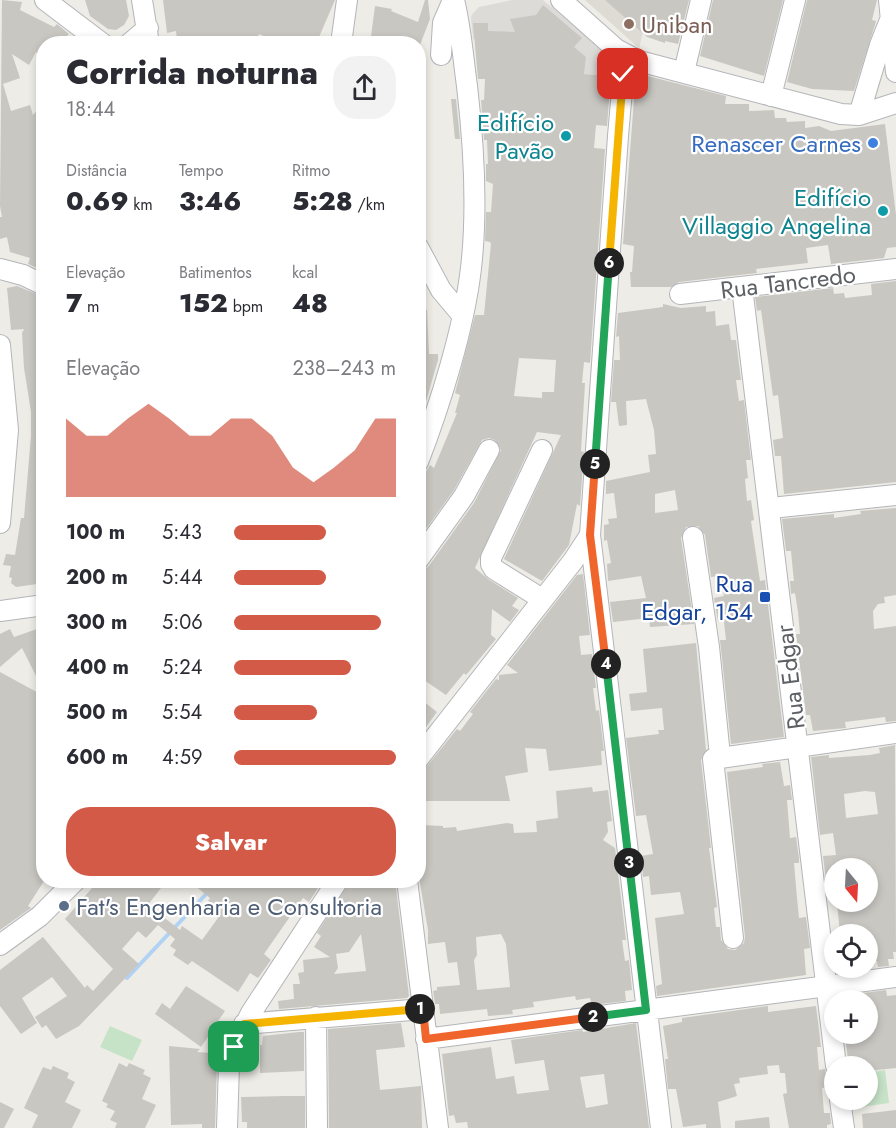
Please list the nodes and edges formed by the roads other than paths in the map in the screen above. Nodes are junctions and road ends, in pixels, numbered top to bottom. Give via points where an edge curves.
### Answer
1 (45, 0) edge
2 (142, 0) edge
3 (347, 0) edge
4 (454, 0) edge
5 (561, 0) edge
6 (701, 0) edge
7 (795, 0) edge
8 (889, 0) edge
9 (890, 20) junction
10 (93, 36) edge
11 (148, 36) edge
12 (342, 36) edge
13 (441, 55) dead end
14 (626, 56) junction
15 (684, 72) junction
16 (896, 72) edge
17 (771, 96) junction
18 (896, 103) edge
19 (859, 115) junction
20 (426, 262) edge
21 (0, 269) edge
22 (896, 269) edge
23 (36, 281) edge
24 (742, 287) junction
25 (680, 294) dead end
26 (462, 315) junction
27 (0, 345) edge
28 (426, 440) edge
29 (489, 450) dead end
30 (542, 450) dead end
31 (896, 495) edge
32 (771, 508) junction
33 (0, 523) edge
34 (590, 535) junction
35 (693, 537) dead end
36 (426, 549) edge
37 (542, 599) junction
38 (36, 606) edge
39 (0, 611) edge
40 (896, 734) edge
41 (798, 746) junction
42 (426, 749) edge
43 (720, 756) junction
44 (68, 888) edge
45 (333, 888) edge
46 (407, 888) edge
47 (733, 938) dead end
48 (0, 945) edge
49 (896, 977) edge
50 (827, 985) junction
51 (423, 1009) junction
52 (646, 1010) junction
53 (316, 1017) junction
54 (244, 1024) junction
55 (426, 1039) junction
56 (835, 1056) edge
57 (841, 1110) edge
58 (227, 1128) edge
59 (317, 1128) edge
60 (438, 1128) edge
61 (661, 1128) edge
62 (844, 1128) edge

1 - 10 street
2 - 11 street
3 - 12 street
4 - 13 street via 443,22
4 - 26 street via 474,147 471,269
5 - 14 street
6 - 15 street
7 - 17 street
8 - 9 street
9 - 16 street
9 - 19 street
14 - 15 street
14 - 34 street
15 - 17 street
17 - 19 street
18 - 19 street
20 - 26 street via 441,290
21 - 23 street
22 - 24 street, Rua Tancredo
24 - 25 street, Rua Tancredo
24 - 32 street, Rua Edgar
26 - 28 street
27 - 33 street via 8,430
29 - 36 street via 464,496
30 - 37 street via 491,558 494,569
31 - 32 street
32 - 41 street, Rua Edgar
34 - 37 street
34 - 52 street
35 - 43 street
37 - 42 street
38 - 39 street
40 - 41 street
41 - 43 street
41 - 50 street, Rua Edgar
43 - 47 street via 712,763
44 - 48 street via 40,916
45 - 54 street
46 - 51 street
49 - 50 street
50 - 52 street
50 - 56 street, Rua Edgar
51 - 53 street
51 - 55 street
52 - 55 street
52 - 61 street
53 - 54 street
53 - 59 street
54 - 58 street via 229,1065
55 - 60 street
57 - 62 street

